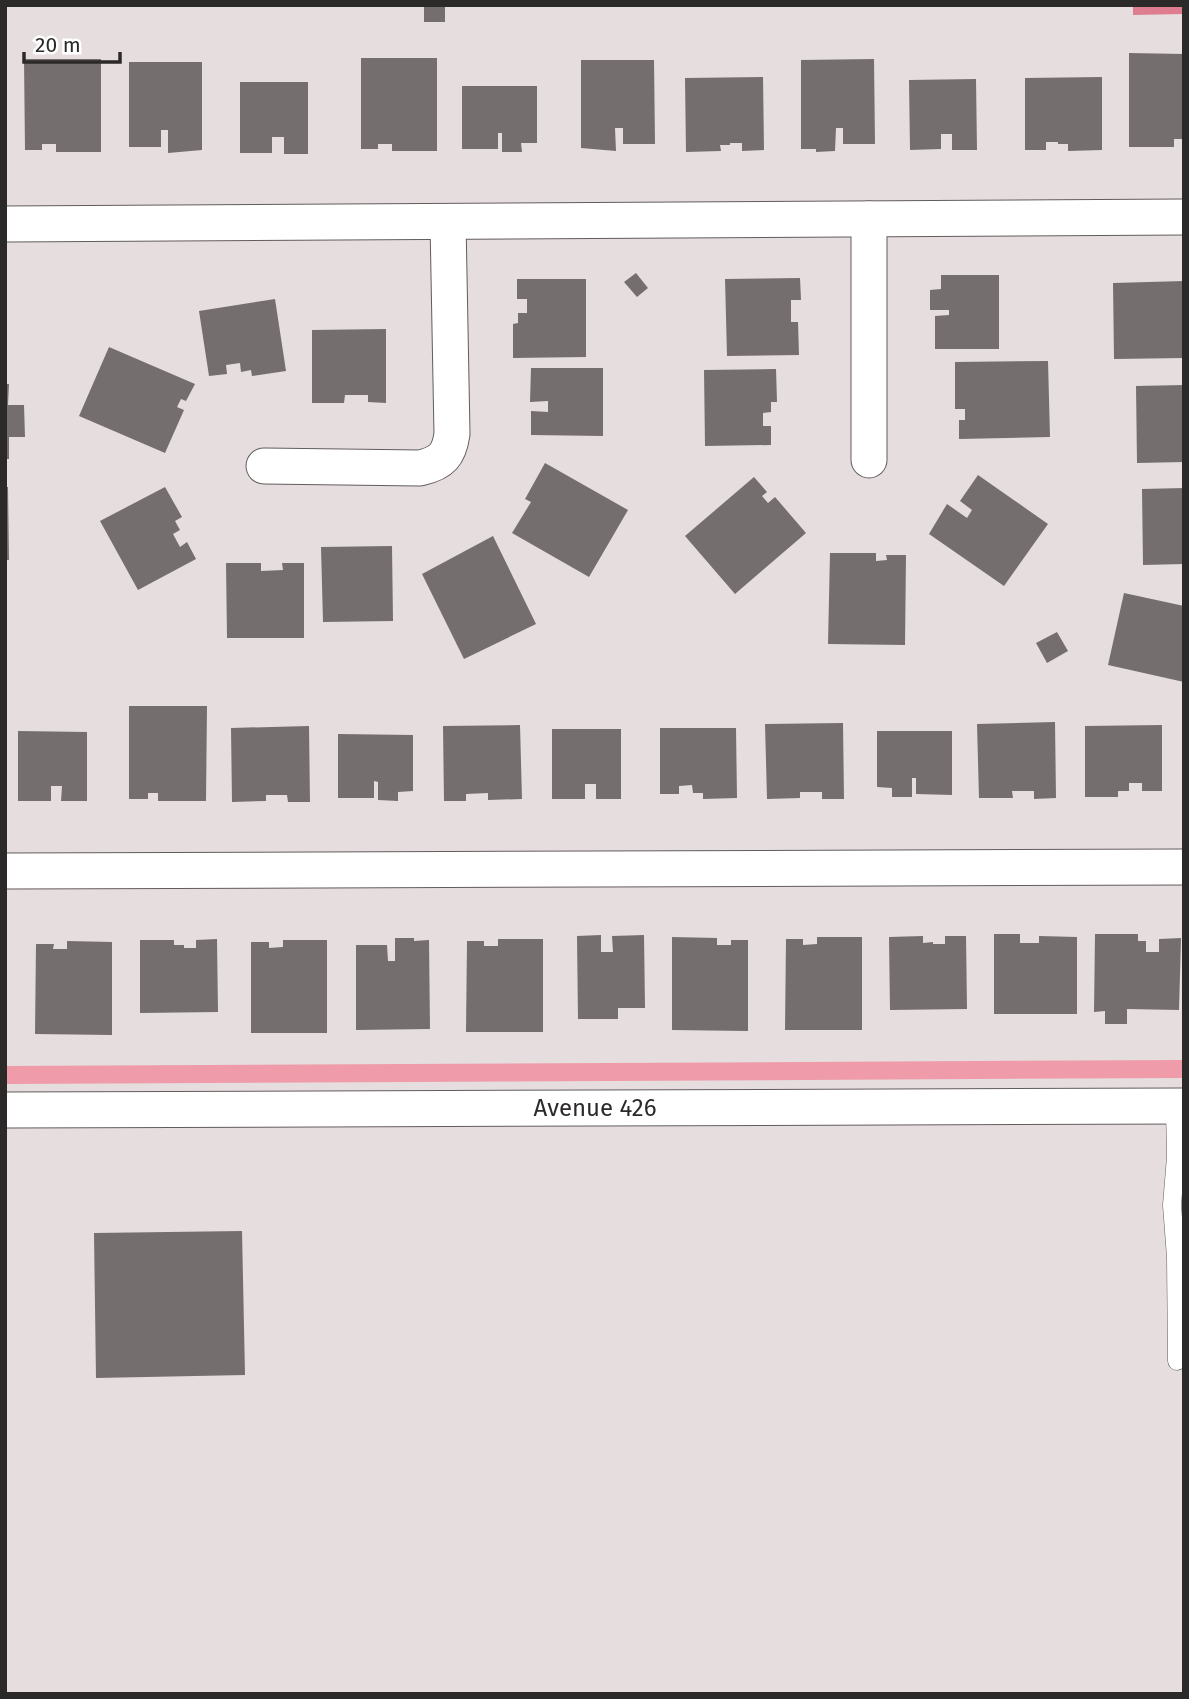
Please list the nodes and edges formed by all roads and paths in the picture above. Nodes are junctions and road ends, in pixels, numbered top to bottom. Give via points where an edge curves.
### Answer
1 (1184, 217) edge
2 (869, 219) junction
3 (448, 222) junction
4 (5, 224) edge
5 (869, 460) dead end
6 (264, 466) dead end
7 (1184, 867) edge
8 (5, 871) edge
9 (1179, 1106) edge
10 (5, 1111) edge
11 (1177, 1361) dead end

1 - 2 street
2 - 3 street
2 - 5 street
3 - 4 street
3 - 6 street via 452,424 446,456 420,468
7 - 8 street
9 - 10 street, Avenue 426
9 - 11 lane via 1172,1205

